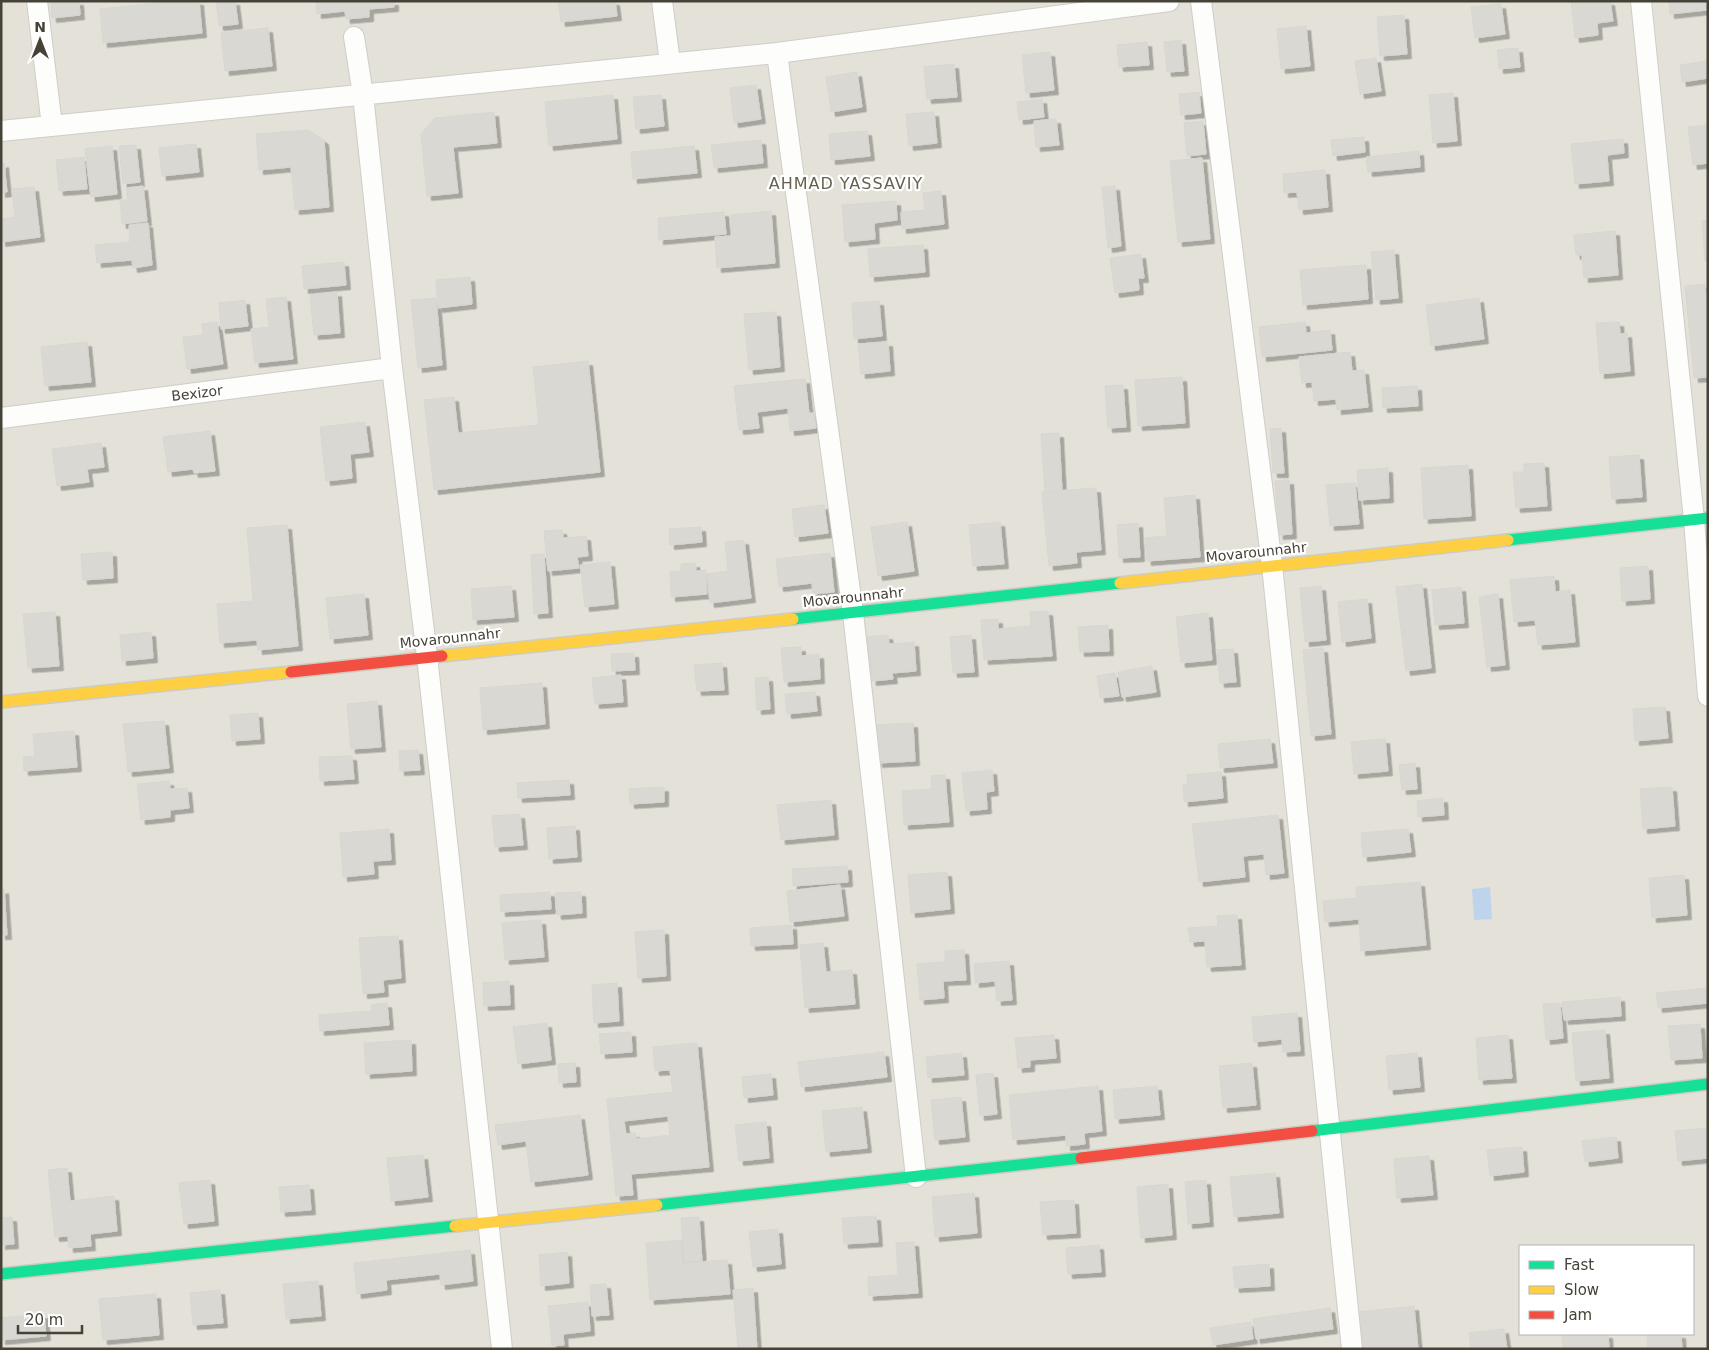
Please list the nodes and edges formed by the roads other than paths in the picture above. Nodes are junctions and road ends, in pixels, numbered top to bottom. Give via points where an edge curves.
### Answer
1 (37, 1) edge
2 (662, 1) edge
3 (1169, 1) edge
4 (1201, 1) edge
5 (1640, 1) edge
6 (354, 37) dead end
7 (777, 53) junction
8 (670, 63) junction
9 (363, 95) junction
10 (52, 126) junction
11 (1, 131) edge
12 (392, 368) junction
13 (1, 418) edge
14 (1701, 519) edge
15 (1272, 565) junction
16 (853, 613) junction
17 (427, 656) junction
18 (1708, 696) edge
19 (1, 702) edge
20 (1708, 1084) edge
21 (1329, 1127) junction
22 (916, 1177) junction
23 (486, 1222) junction
24 (1, 1274) edge
25 (502, 1349) edge
26 (1352, 1349) edge

1 - 10 street
2 - 8 street
3 - 7 street
4 - 15 street
5 - 14 street
6 - 9 street
7 - 8 street
7 - 16 street
8 - 9 street
9 - 10 street
9 - 12 street
10 - 11 street
12 - 13 street, Bexizor
12 - 17 street
14 - 15 street, Movarounnahr
14 - 18 street
15 - 16 street, Movarounnahr
15 - 21 street
16 - 17 street, Movarounnahr
16 - 22 street
17 - 19 street, Movarounnahr
17 - 23 street
20 - 21 street
21 - 22 street
21 - 26 street
22 - 23 street
23 - 24 street
23 - 25 street

